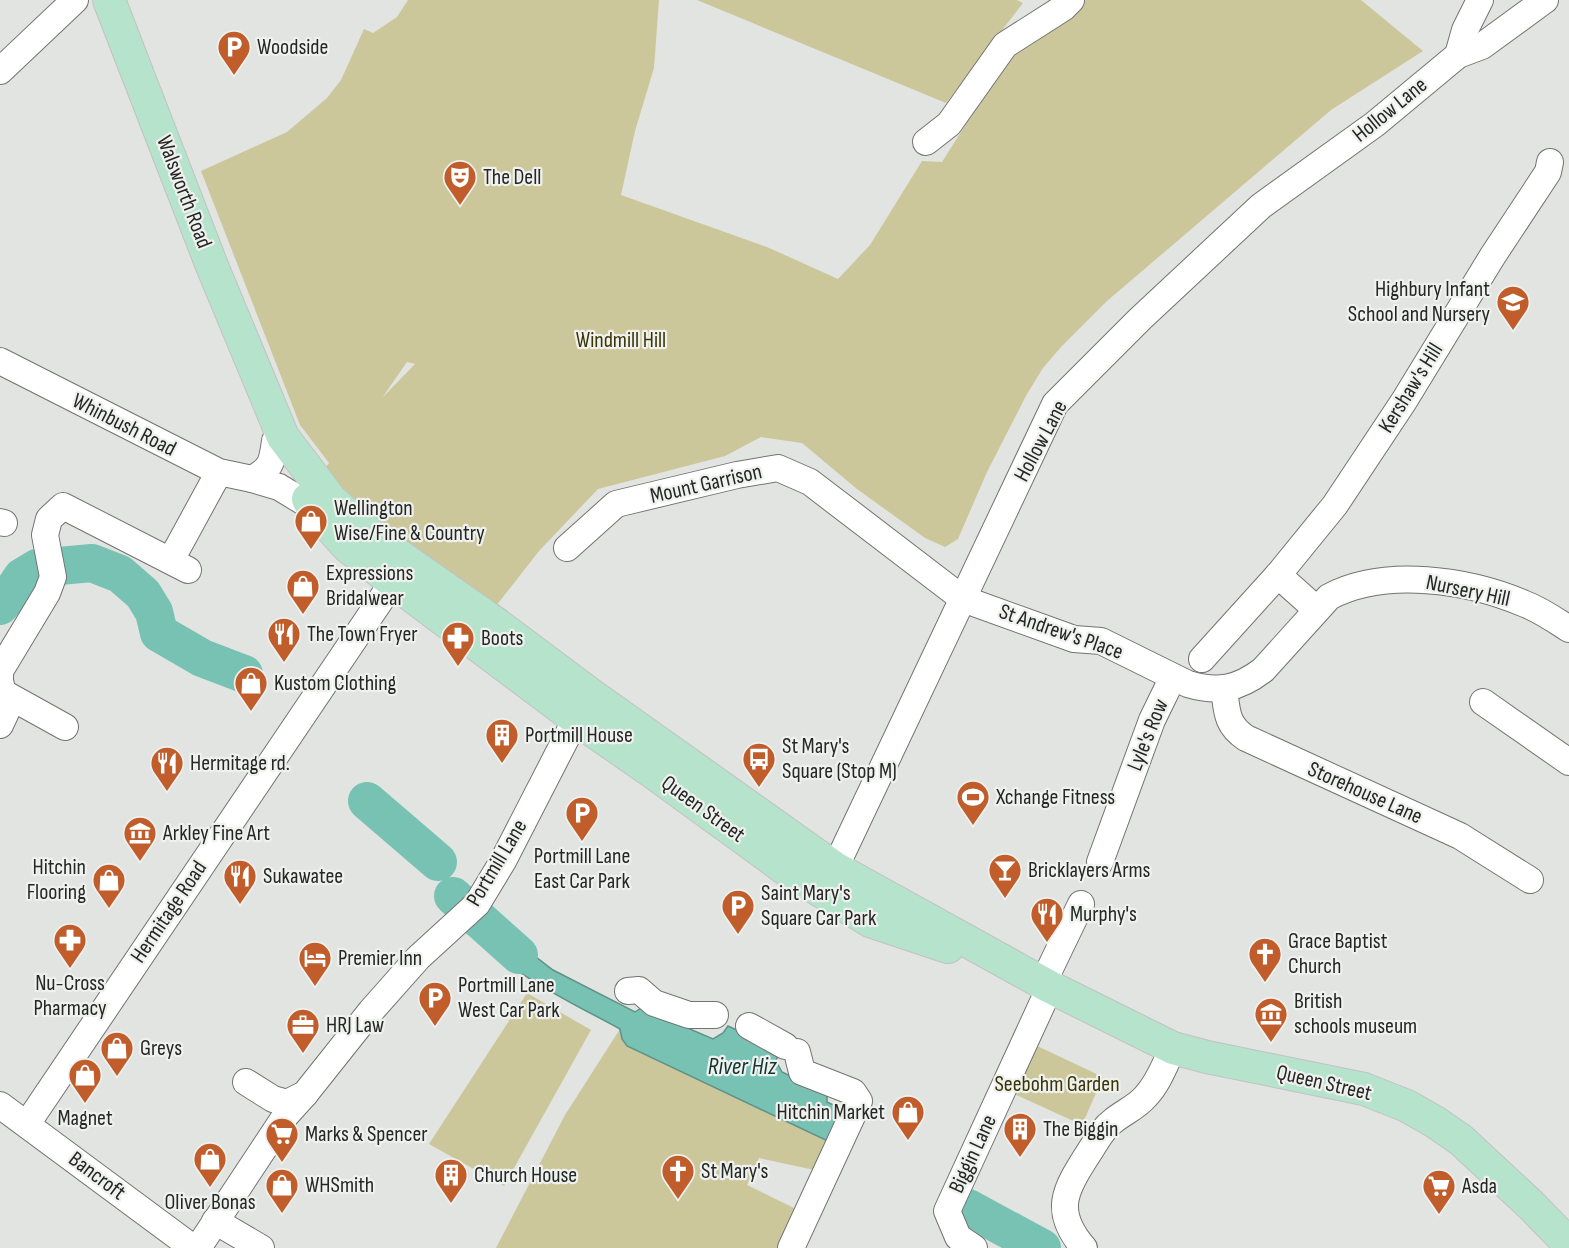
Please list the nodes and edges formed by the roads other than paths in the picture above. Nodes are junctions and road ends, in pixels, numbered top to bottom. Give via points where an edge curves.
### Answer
1 (75, 0) edge
2 (110, 0) edge
3 (1071, 0) edge
4 (1480, 0) edge
5 (1545, 0) edge
6 (1458, 55) junction
7 (0, 71) edge
8 (927, 142) dead end
9 (1550, 162) dead end
10 (2, 363) edge
11 (261, 383) junction
12 (275, 441) junction
13 (219, 472) junction
14 (252, 479) junction
15 (312, 507) junction
16 (567, 548) dead end
17 (400, 571) junction
18 (1278, 575) junction
19 (963, 599) junction
20 (1316, 609) junction
21 (1569, 629) edge
22 (1202, 659) dead end
23 (1173, 677) junction
24 (1, 684) edge
25 (1224, 689) junction
26 (1483, 702) dead end
27 (584, 707) junction
28 (0, 725) edge
29 (65, 727) dead end
30 (1569, 762) edge
31 (1100, 862) dead end
32 (829, 880) junction
33 (1530, 880) dead end
34 (1081, 904) dead end
35 (1047, 985) junction
36 (628, 991) dead end
37 (1173, 1048) junction
38 (246, 1082) dead end
39 (305, 1094) junction
40 (0, 1105) edge
41 (27, 1124) junction
42 (215, 1221) junction
43 (1569, 1244) edge
44 (196, 1248) edge
45 (261, 1248) edge
46 (791, 1248) edge
47 (974, 1248) edge
48 (1084, 1248) edge

1 - 7 street
2 - 11 main road, Walsworth Road
3 - 8 street via 1005,45 949,124
4 - 6 street
5 - 6 street, Hollow Lane via 1482,46
6 - 19 street, Hollow Lane via 1375,124 1261,206 1055,404
9 - 18 street, Kershaw's Hill via 1548,172 1398,411 1335,505
10 - 13 street, Whinbush Road
11 - 12 main road, Walsworth Road
11 - 17 main road, Walsworth Road via 283,437 331,500 377,540
12 - 14 street via 272,464
12 - 15 main road, Walsworth Road
13 - 14 street, Whinbush Road
13 - 24 street via 180,565 63,506 49,519 45,535 51,568 47,593 0,670
14 - 15 street, Whinbush Road via 279,488
15 - 17 main road, Walsworth Road via 347,546
16 - 19 street, Mount Garrison via 616,504 778,468 810,482
17 - 27 main road, Queen Street via 498,624
17 - 41 street, Hermitage Road
18 - 20 street
18 - 22 street, Kershaw's Hill
19 - 23 street, St Andrew's Place via 1074,639 1101,641
19 - 32 street, Hollow Lane
20 - 21 street, Nursery Hill via 1343,589 1407,579 1485,590 1526,604
20 - 25 street, Nursery Hill via 1263,670 1240,685
23 - 25 street, St Andrew's Place via 1202,688
23 - 31 street, Lyle's Row via 1152,720
24 - 28 street via 7,710
24 - 29 street
25 - 33 street, Storehouse Lane via 1234,731 1460,836
26 - 30 street
27 - 32 main road, Queen Street via 651,771 791,873
27 - 39 street, Portmill Lane via 477,904 418,958
32 - 35 main road, Queen Street via 870,921
34 - 35 street
35 - 37 main road, Queen Street
35 - 47 street, Biggin Lane via 947,1211 958,1237
36 - 46 street via 639,990 654,1003 689,1015 720,1016 750,1023 791,1049 802,1072 854,1092 855,1110
37 - 43 main road, Queen Street via 1364,1089 1407,1106 1461,1140
37 - 48 street via 1149,1093 1104,1129 1073,1176 1064,1204 1067,1223
38 - 39 street via 287,1103
39 - 42 street, Portmill Lane via 286,1115
40 - 41 street, Bancroft
41 - 44 street, Bancroft
42 - 44 street, Portmill Lane
42 - 45 street

